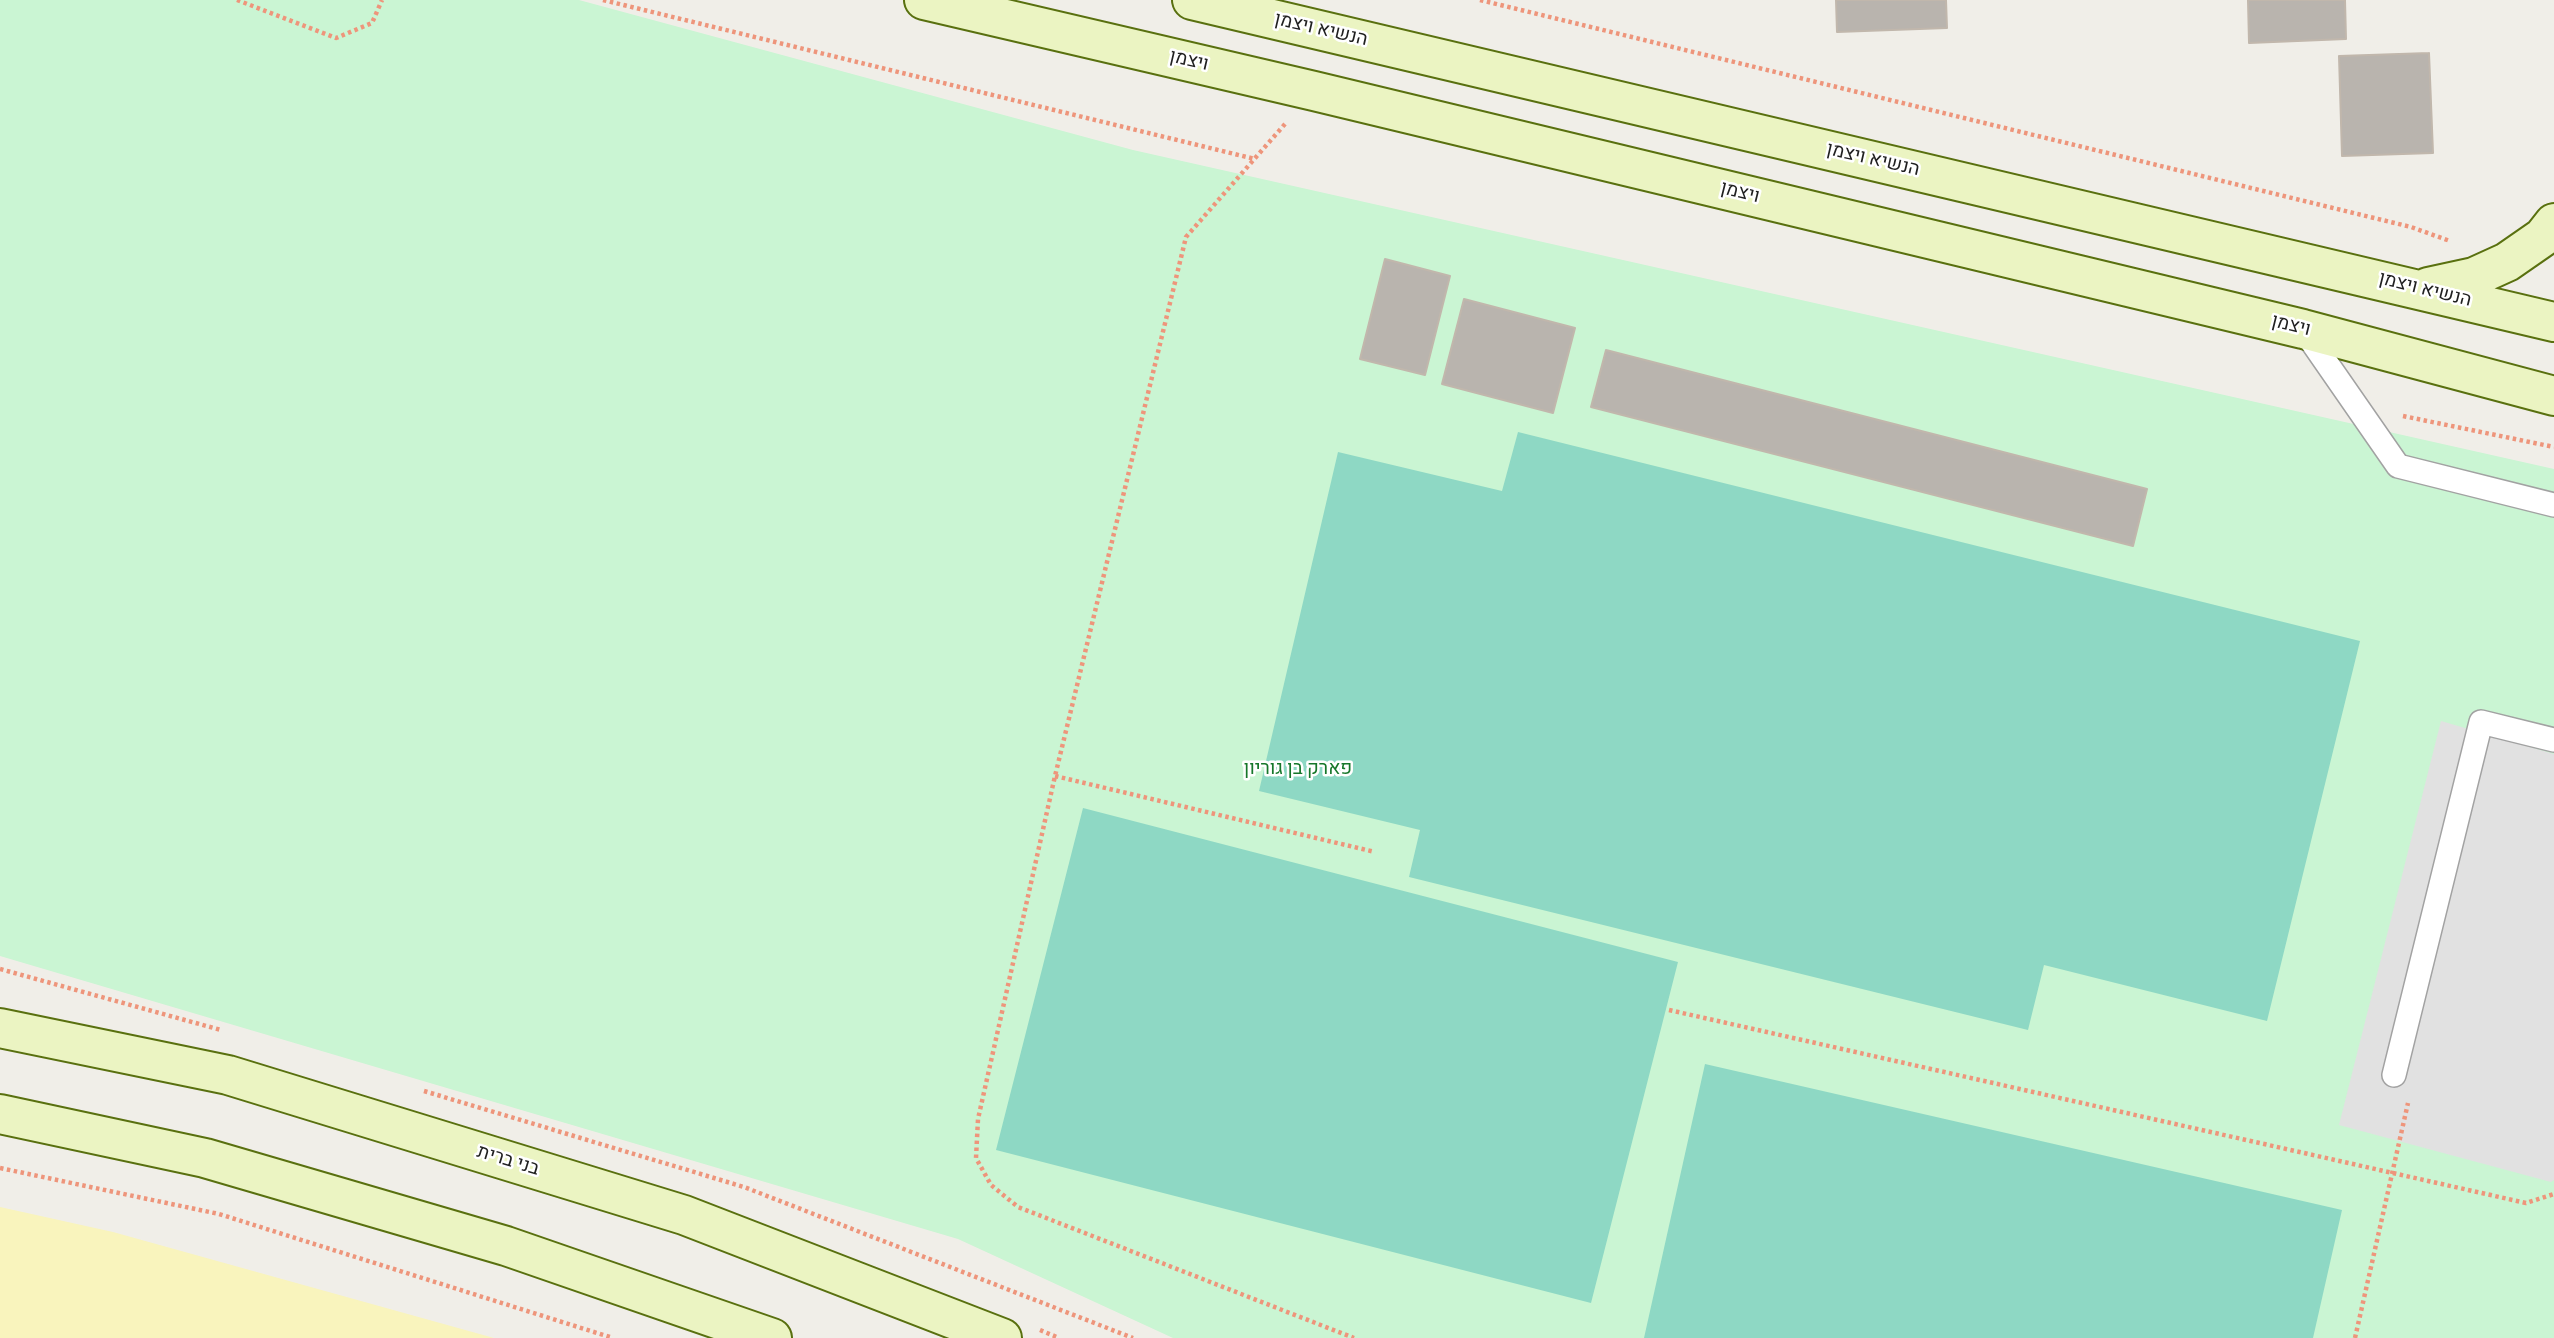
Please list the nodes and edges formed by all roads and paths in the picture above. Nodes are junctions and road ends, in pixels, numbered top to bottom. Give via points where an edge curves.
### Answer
1 (237, 0) edge
2 (382, 0) edge
3 (603, 0) edge
4 (924, 0) edge
5 (1192, 0) edge
6 (1480, 0) edge
7 (1314, 90) junction
8 (1255, 159) junction
9 (2554, 223) edge
10 (2507, 262) junction
11 (2420, 288) junction
12 (2554, 322) edge
13 (2303, 329) junction
14 (2554, 396) edge
15 (2358, 407) junction
16 (2554, 447) edge
17 (2554, 505) edge
18 (2554, 740) edge
19 (1055, 776) junction
20 (1375, 852) dead end
21 (1668, 1010) dead end
22 (0, 1028) edge
23 (2394, 1075) dead end
24 (2410, 1093) dead end
25 (0, 1114) edge
26 (0, 1168) edge
27 (2392, 1174) junction
28 (2554, 1194) edge
29 (613, 1338) edge
30 (772, 1338) edge
31 (1002, 1338) edge
32 (1354, 1338) edge
33 (2355, 1338) edge

1 - 2 path via 336,38 372,23
3 - 8 path
4 - 7 street, ויצמן
5 - 11 street, הנשיא ויצמן
6 - 10 path via 2411,226
7 - 8 path
7 - 13 street, ויצמן
8 - 19 path via 1186,237
9 - 10 street via 2543,237
10 - 11 street via 2474,278
11 - 12 street, הנשיא ויצמן
13 - 14 street, ויצמן
13 - 15 lane
15 - 16 path
15 - 17 lane via 2398,466
18 - 23 lane via 2481,722
19 - 20 path
19 - 32 path via 978,1119 976,1158 991,1185 1018,1207
21 - 27 path
22 - 31 street, בני ברית via 228,1074 671,1211
24 - 27 path
25 - 30 street via 205,1157 506,1246
26 - 29 path via 219,1214
27 - 28 path via 2526,1203
27 - 33 path

